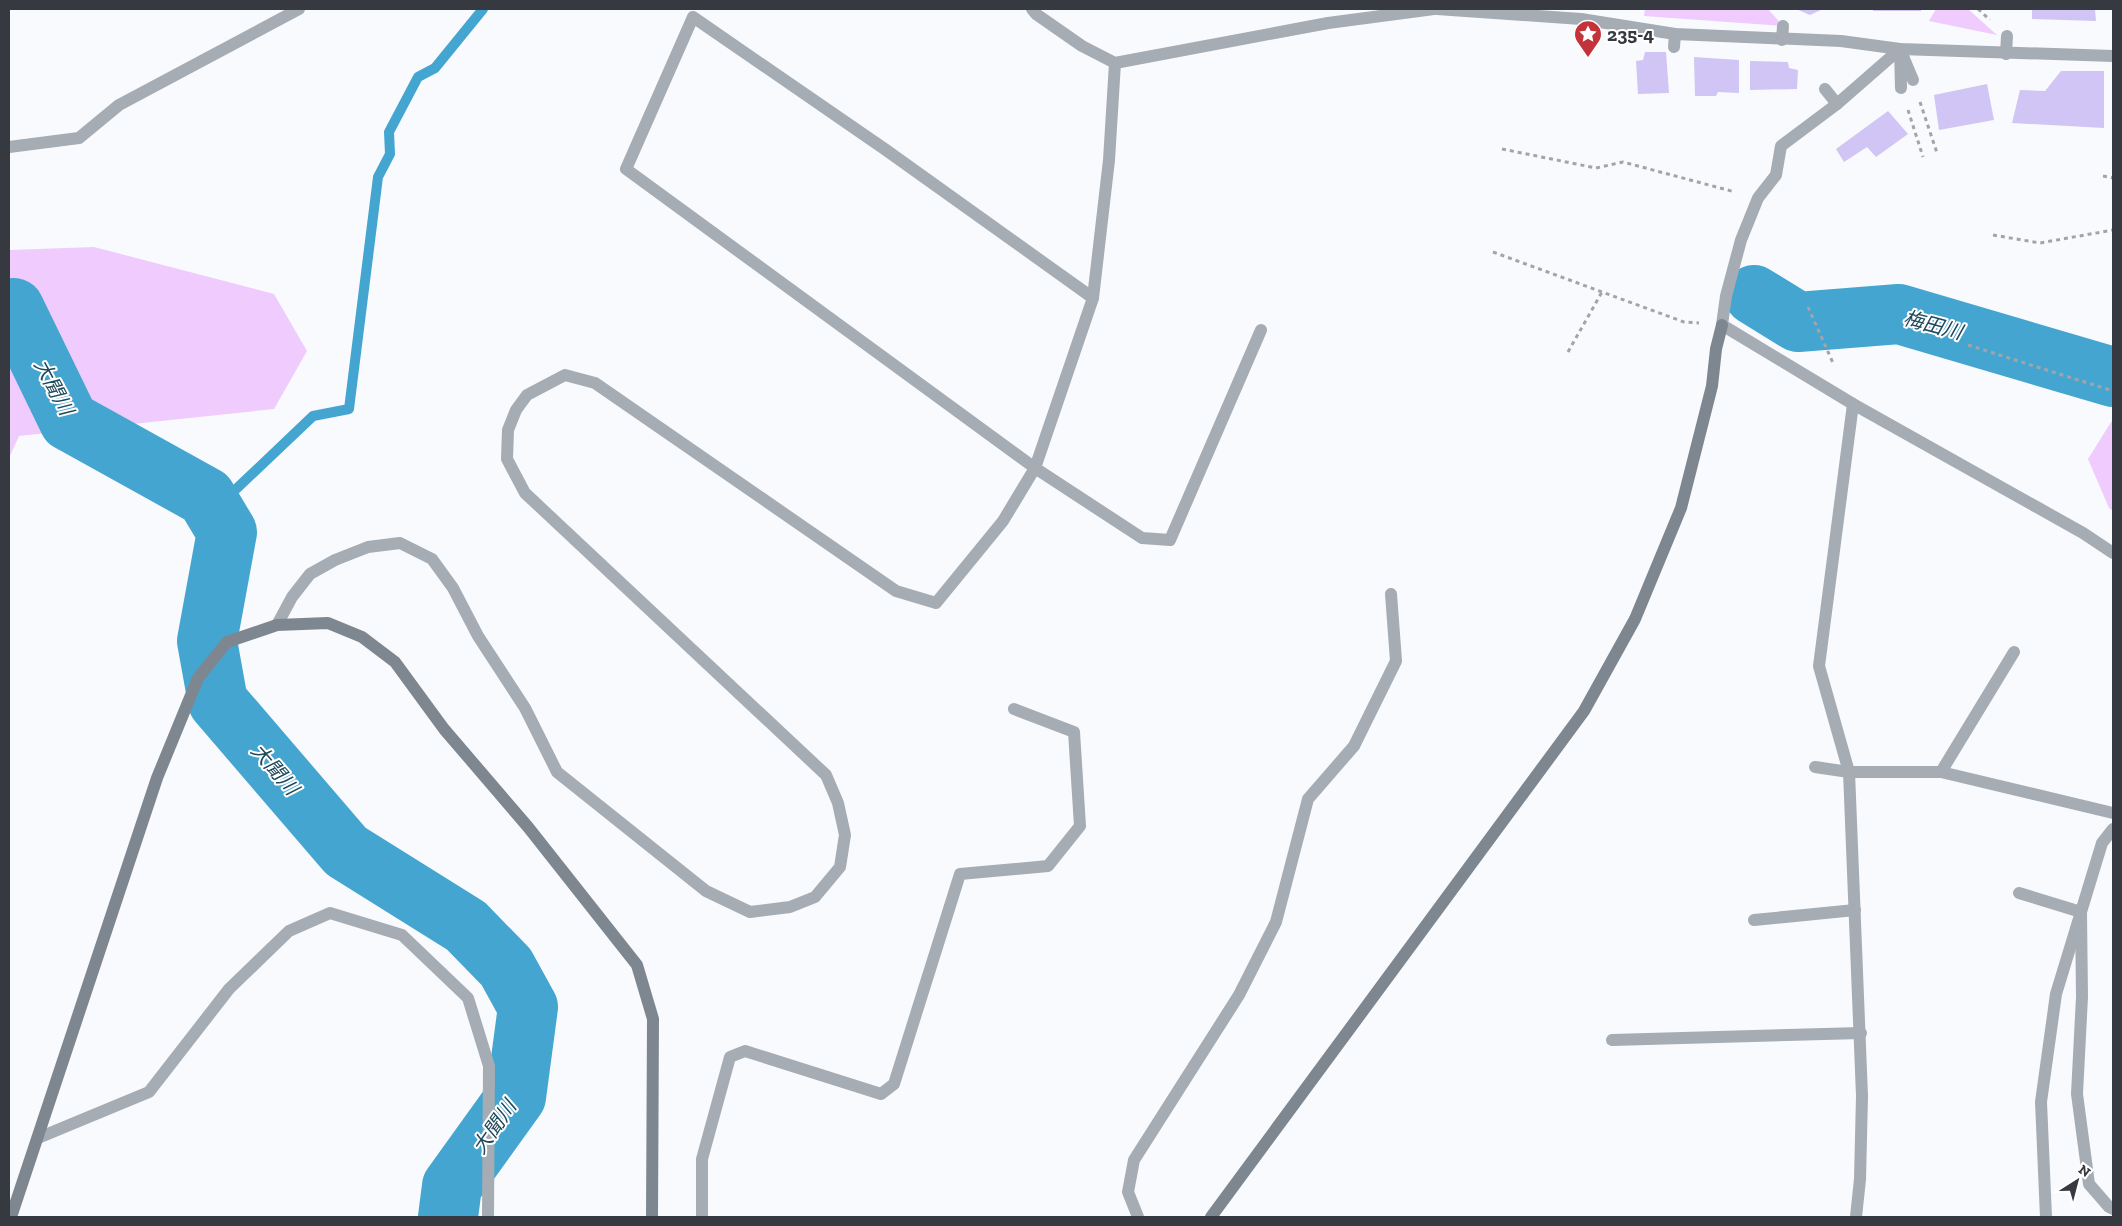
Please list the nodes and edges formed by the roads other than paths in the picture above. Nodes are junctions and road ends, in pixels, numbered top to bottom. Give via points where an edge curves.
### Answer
1 (299, 9) edge
2 (1032, 9) edge
3 (1435, 9) edge
4 (1783, 26) dead end
5 (1675, 34) junction
6 (2007, 36) dead end
7 (1782, 40) junction
8 (1674, 47) dead end
9 (1900, 49) junction
10 (2006, 54) junction
11 (2113, 56) edge
12 (1116, 63) junction
13 (1913, 80) road end
14 (1901, 88) road end
15 (1825, 89) dead end
16 (1837, 104) junction
17 (9, 147) edge
18 (1093, 298) junction
19 (1722, 326) junction
20 (1261, 330) dead end
21 (1853, 404) junction
22 (1036, 468) junction
23 (2113, 553) edge
24 (1391, 594) dead end
25 (277, 625) junction
26 (2014, 652) dead end
27 (1014, 709) dead end
28 (1815, 767) dead end
29 (1849, 772) junction
30 (1940, 772) junction
31 (2113, 813) edge
32 (2113, 829) edge
33 (2019, 893) dead end
34 (1855, 910) junction
35 (2081, 912) junction
36 (1754, 920) dead end
37 (1861, 1033) junction
38 (1612, 1040) dead end
39 (38, 1138) junction
40 (2113, 1209) edge
41 (11, 1217) edge
42 (488, 1217) edge
43 (652, 1217) edge
44 (702, 1217) edge
45 (1138, 1217) edge
46 (1211, 1217) edge
47 (1856, 1217) edge
48 (2046, 1217) edge

1 - 17 street via 119,105 79,138
2 - 12 street via 1082,46
3 - 5 street via 1581,19
3 - 12 street via 1328,23
4 - 7 street
5 - 7 street
5 - 8 street
6 - 10 street
7 - 9 street
9 - 10 street
9 - 13 street
9 - 14 street
9 - 16 street
10 - 11 street
12 - 18 street
15 - 16 street
16 - 19 street via 1781,146 1776,175 1758,198 1740,240
18 - 22 street
18 - 22 street via 693,17 626,169
19 - 21 street
19 - 46 street via 1712,386 1680,508 1635,620 1584,711
20 - 22 street via 1170,540 1142,538
21 - 23 street
21 - 29 street via 1819,666
22 - 25 street via 1003,520 936,603 896,591 595,382 565,375 527,395 516,410 508,430 507,459 525,493 826,775 838,803 845,835 840,867 814,896 790,908 750,912 706,891 556,772 525,708 432,559 400,544 368,547 335,560 310,574 292,597
24 - 45 street via 1396,661 1354,746 1308,799 1276,922 1240,996 1134,1160 1128,1192
25 - 39 street via 227,642 198,678 157,778
25 - 43 street via 328,623 362,637 395,662 444,729 528,827 637,965 653,1019
26 - 30 street
27 - 44 street via 1074,732 1080,826 1048,866 960,874 894,1084 881,1094 745,1051 730,1057 702,1159
28 - 29 street
29 - 30 street
29 - 34 street
30 - 31 street
32 - 35 street via 2102,843
33 - 35 street
34 - 36 street
34 - 37 street
35 - 40 street via 2082,997 2077,1094 2089,1184
35 - 48 street via 2056,994 2041,1102
37 - 38 street
37 - 47 street via 1860,1179
39 - 41 street
39 - 42 street via 149,1092 229,989 289,931 330,913 402,935 468,998 489,1066

